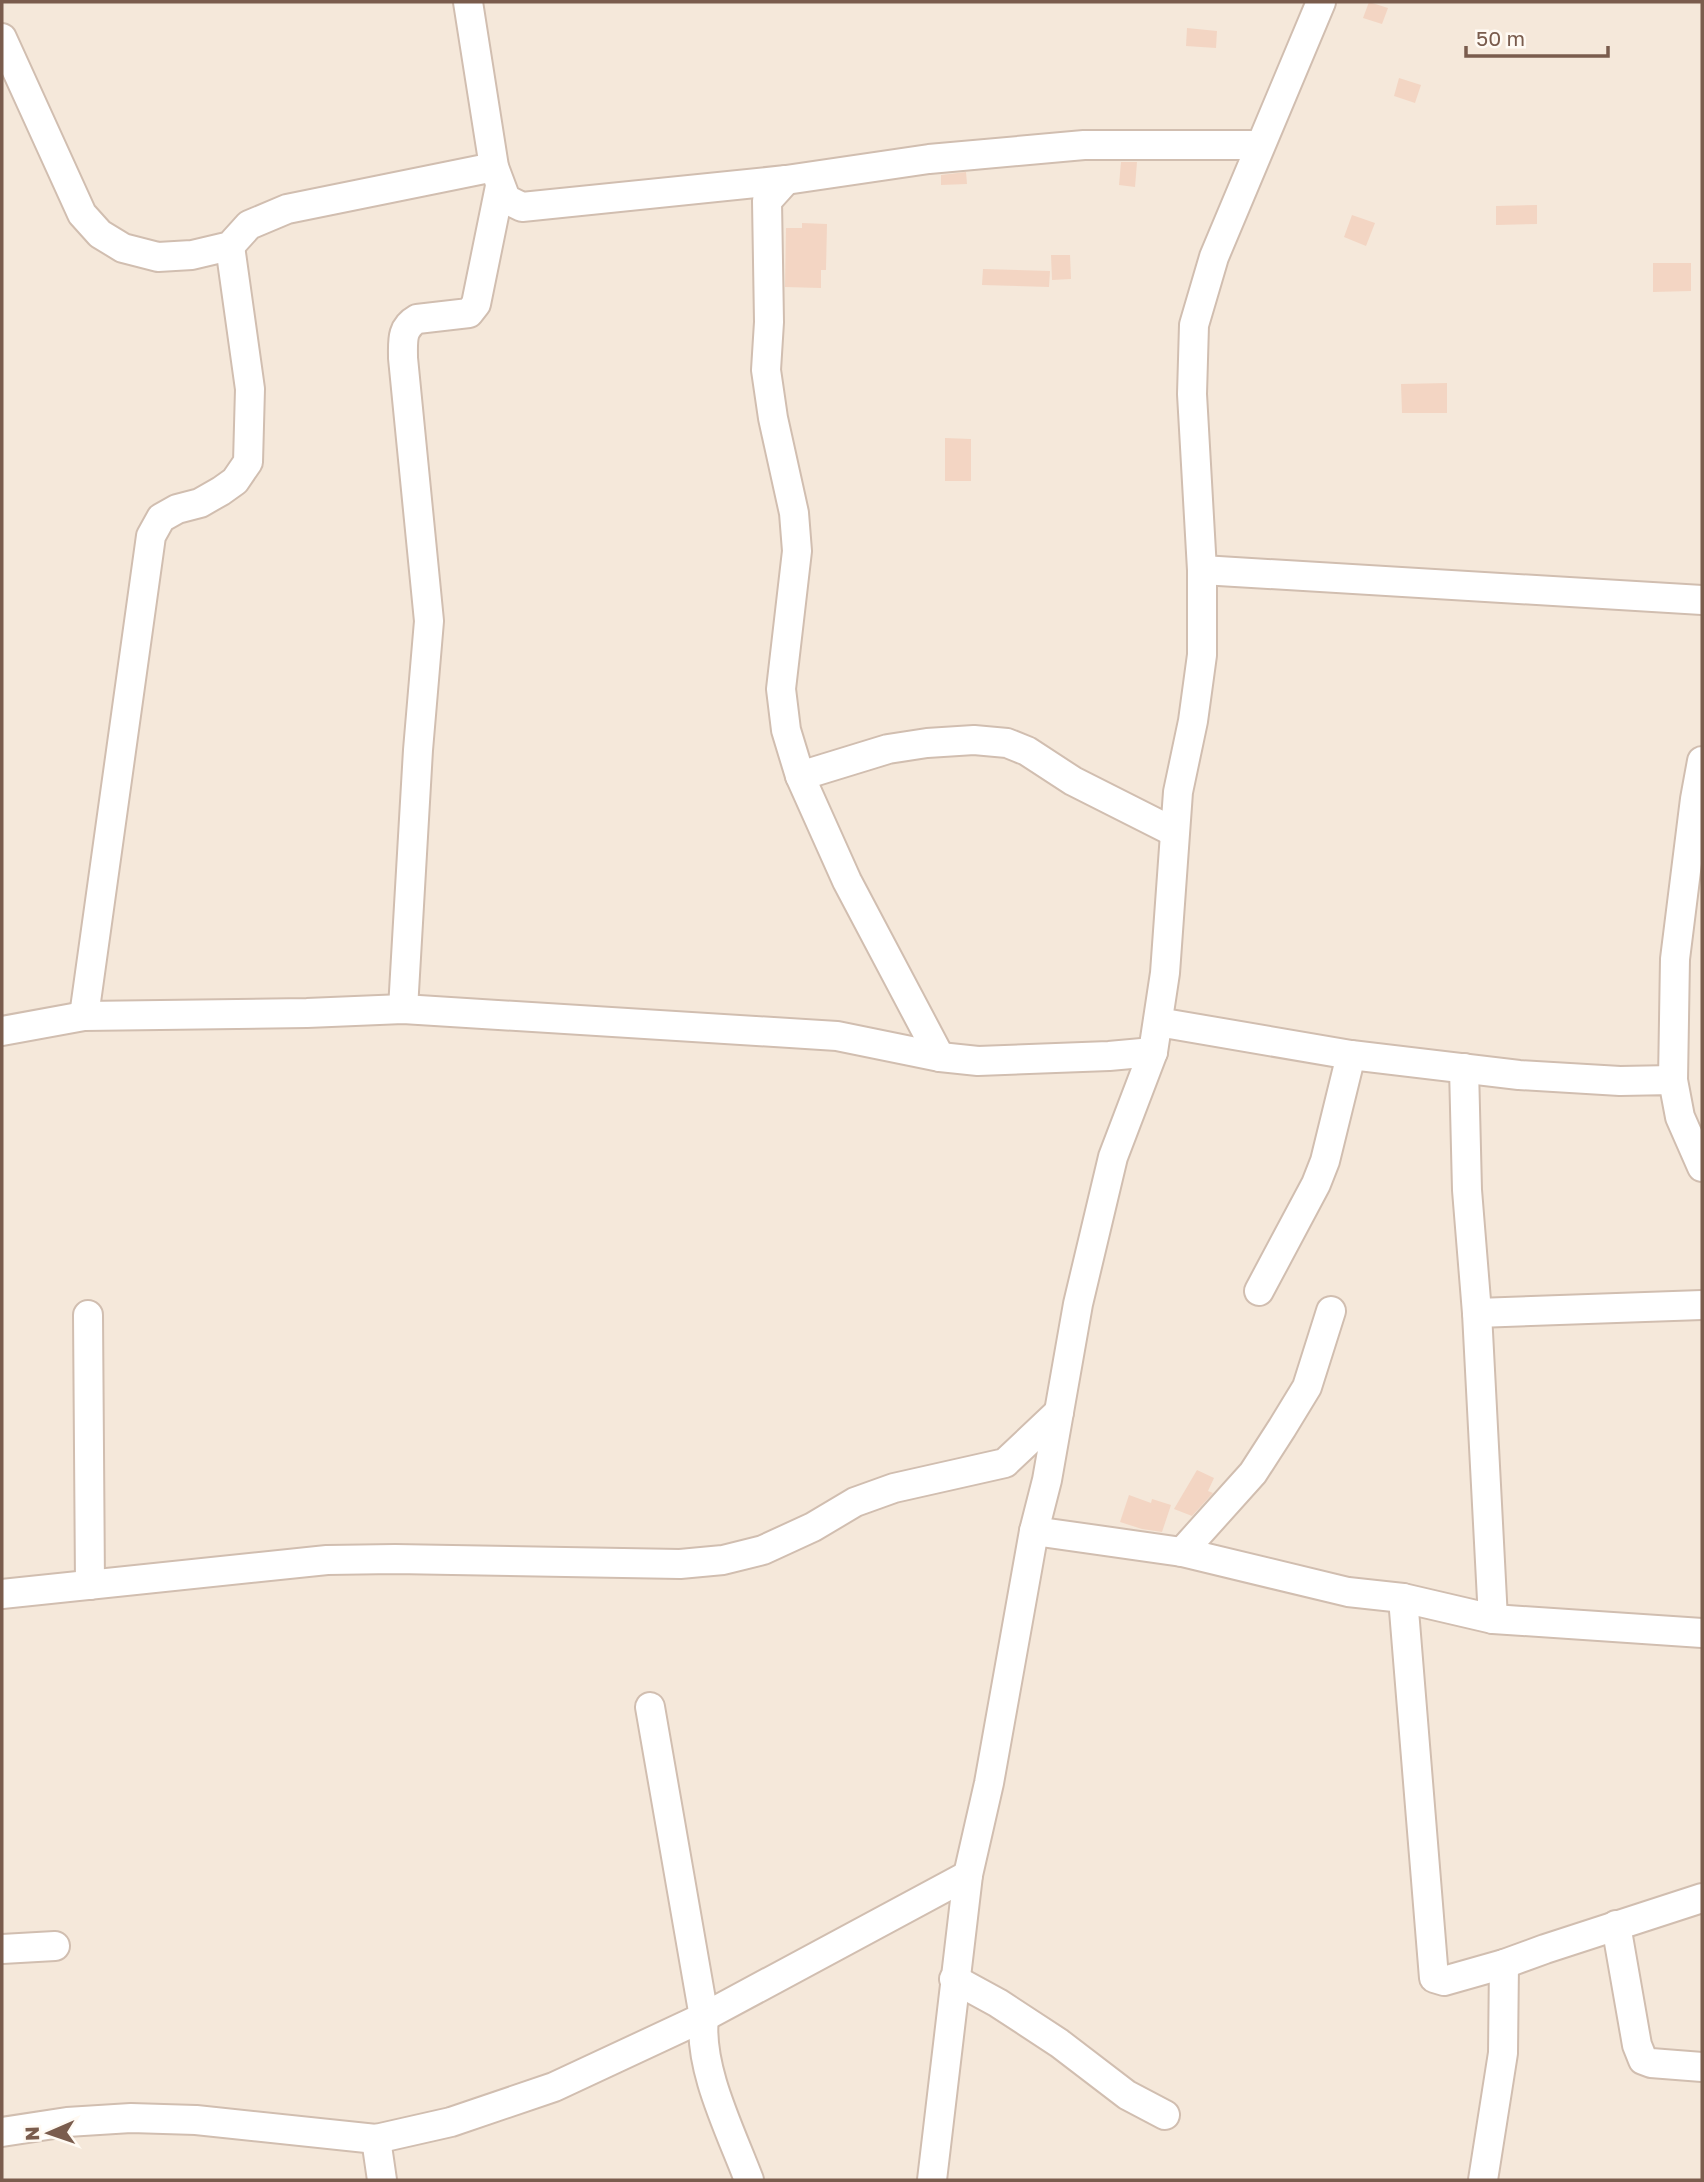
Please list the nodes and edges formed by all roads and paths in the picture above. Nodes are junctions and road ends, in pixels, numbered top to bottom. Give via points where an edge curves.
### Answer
1 (468, 2) edge
2 (1321, 2) edge
3 (2, 38) edge
4 (1260, 145) junction
5 (497, 177) junction
6 (756, 192) junction
7 (230, 246) junction
8 (1202, 570) junction
9 (1702, 600) edge
10 (1702, 761) edge
11 (800, 776) junction
12 (1174, 832) junction
13 (403, 1009) junction
14 (84, 1016) junction
15 (1158, 1022) junction
16 (2, 1031) edge
17 (1153, 1052) junction
18 (1351, 1055) junction
19 (940, 1057) junction
20 (1464, 1068) junction
21 (1673, 1080) junction
22 (1702, 1167) edge
23 (1259, 1291) dead end
24 (1702, 1304) edge
25 (1331, 1311) dead end
26 (1477, 1313) junction
27 (88, 1315) dead end
28 (1059, 1412) junction
29 (1005, 1463) junction
30 (1046, 1480) junction
31 (1034, 1531) junction
32 (1182, 1552) junction
33 (90, 1585) junction
34 (2, 1594) edge
35 (1403, 1598) junction
36 (1493, 1619) junction
37 (1702, 1633) edge
38 (650, 1707) dead end
39 (968, 1875) junction
40 (1702, 1898) edge
41 (1616, 1925) junction
42 (55, 1945) dead end
43 (2, 1949) edge
44 (1504, 1964) junction
45 (954, 1979) junction
46 (704, 2017) junction
47 (1702, 2067) edge
48 (1165, 2115) dead end
49 (2, 2132) edge
50 (376, 2139) junction
51 (382, 2180) edge
52 (749, 2180) edge
53 (932, 2180) edge
54 (1483, 2180) edge

1 - 5 street
2 - 4 street
3 - 7 street via 82,214 100,234 123,248 158,257
4 - 6 street via 1084,145 929,159 786,180
4 - 8 street via 1214,257 1194,325 1192,394
5 - 6 street via 506,199 522,207
5 - 7 street via 287,209 249,225
5 - 13 street via 476,304 469,313 417,319 403,333 429,621
6 - 11 street via 769,323 766,370 797,551 781,689 786,730
7 - 14 street via 250,389 248,462 221,491 161,518 151,536
8 - 9 street
8 - 12 street via 1202,655
10 - 21 street via 1675,959
11 - 12 street via 888,749 974,740 1007,743
11 - 19 street via 847,881
12 - 15 street
13 - 14 street
13 - 19 street via 837,1036
14 - 16 street
15 - 17 street
15 - 18 street
17 - 19 street via 978,1061
17 - 28 street via 1113,1157 1078,1304
18 - 20 street
18 - 23 street via 1325,1161
20 - 21 street via 1620,1081
20 - 26 street
21 - 22 street via 1680,1117
24 - 26 street
25 - 32 street via 1307,1387 1282,1428 1253,1473
26 - 36 street
27 - 33 street
28 - 29 street
28 - 30 street
29 - 30 street
29 - 33 street via 894,1488 855,1502 763,1550 723,1560 680,1564 327,1560
30 - 31 street
31 - 32 street
31 - 39 street
32 - 35 street via 1348,1592
33 - 34 street
35 - 36 street
35 - 44 street via 1434,1978 1444,1980
36 - 37 street
38 - 46 street
39 - 45 street
39 - 46 street
40 - 41 street
41 - 44 street
41 - 47 street via 1643,2060
42 - 43 street
44 - 54 street via 1503,2053
45 - 48 street via 1059,2043 1127,2095
45 - 53 street
46 - 50 street via 518,2101
46 - 52 street via 705,2053
49 - 50 street via 131,2118 196,2120
50 - 51 street

